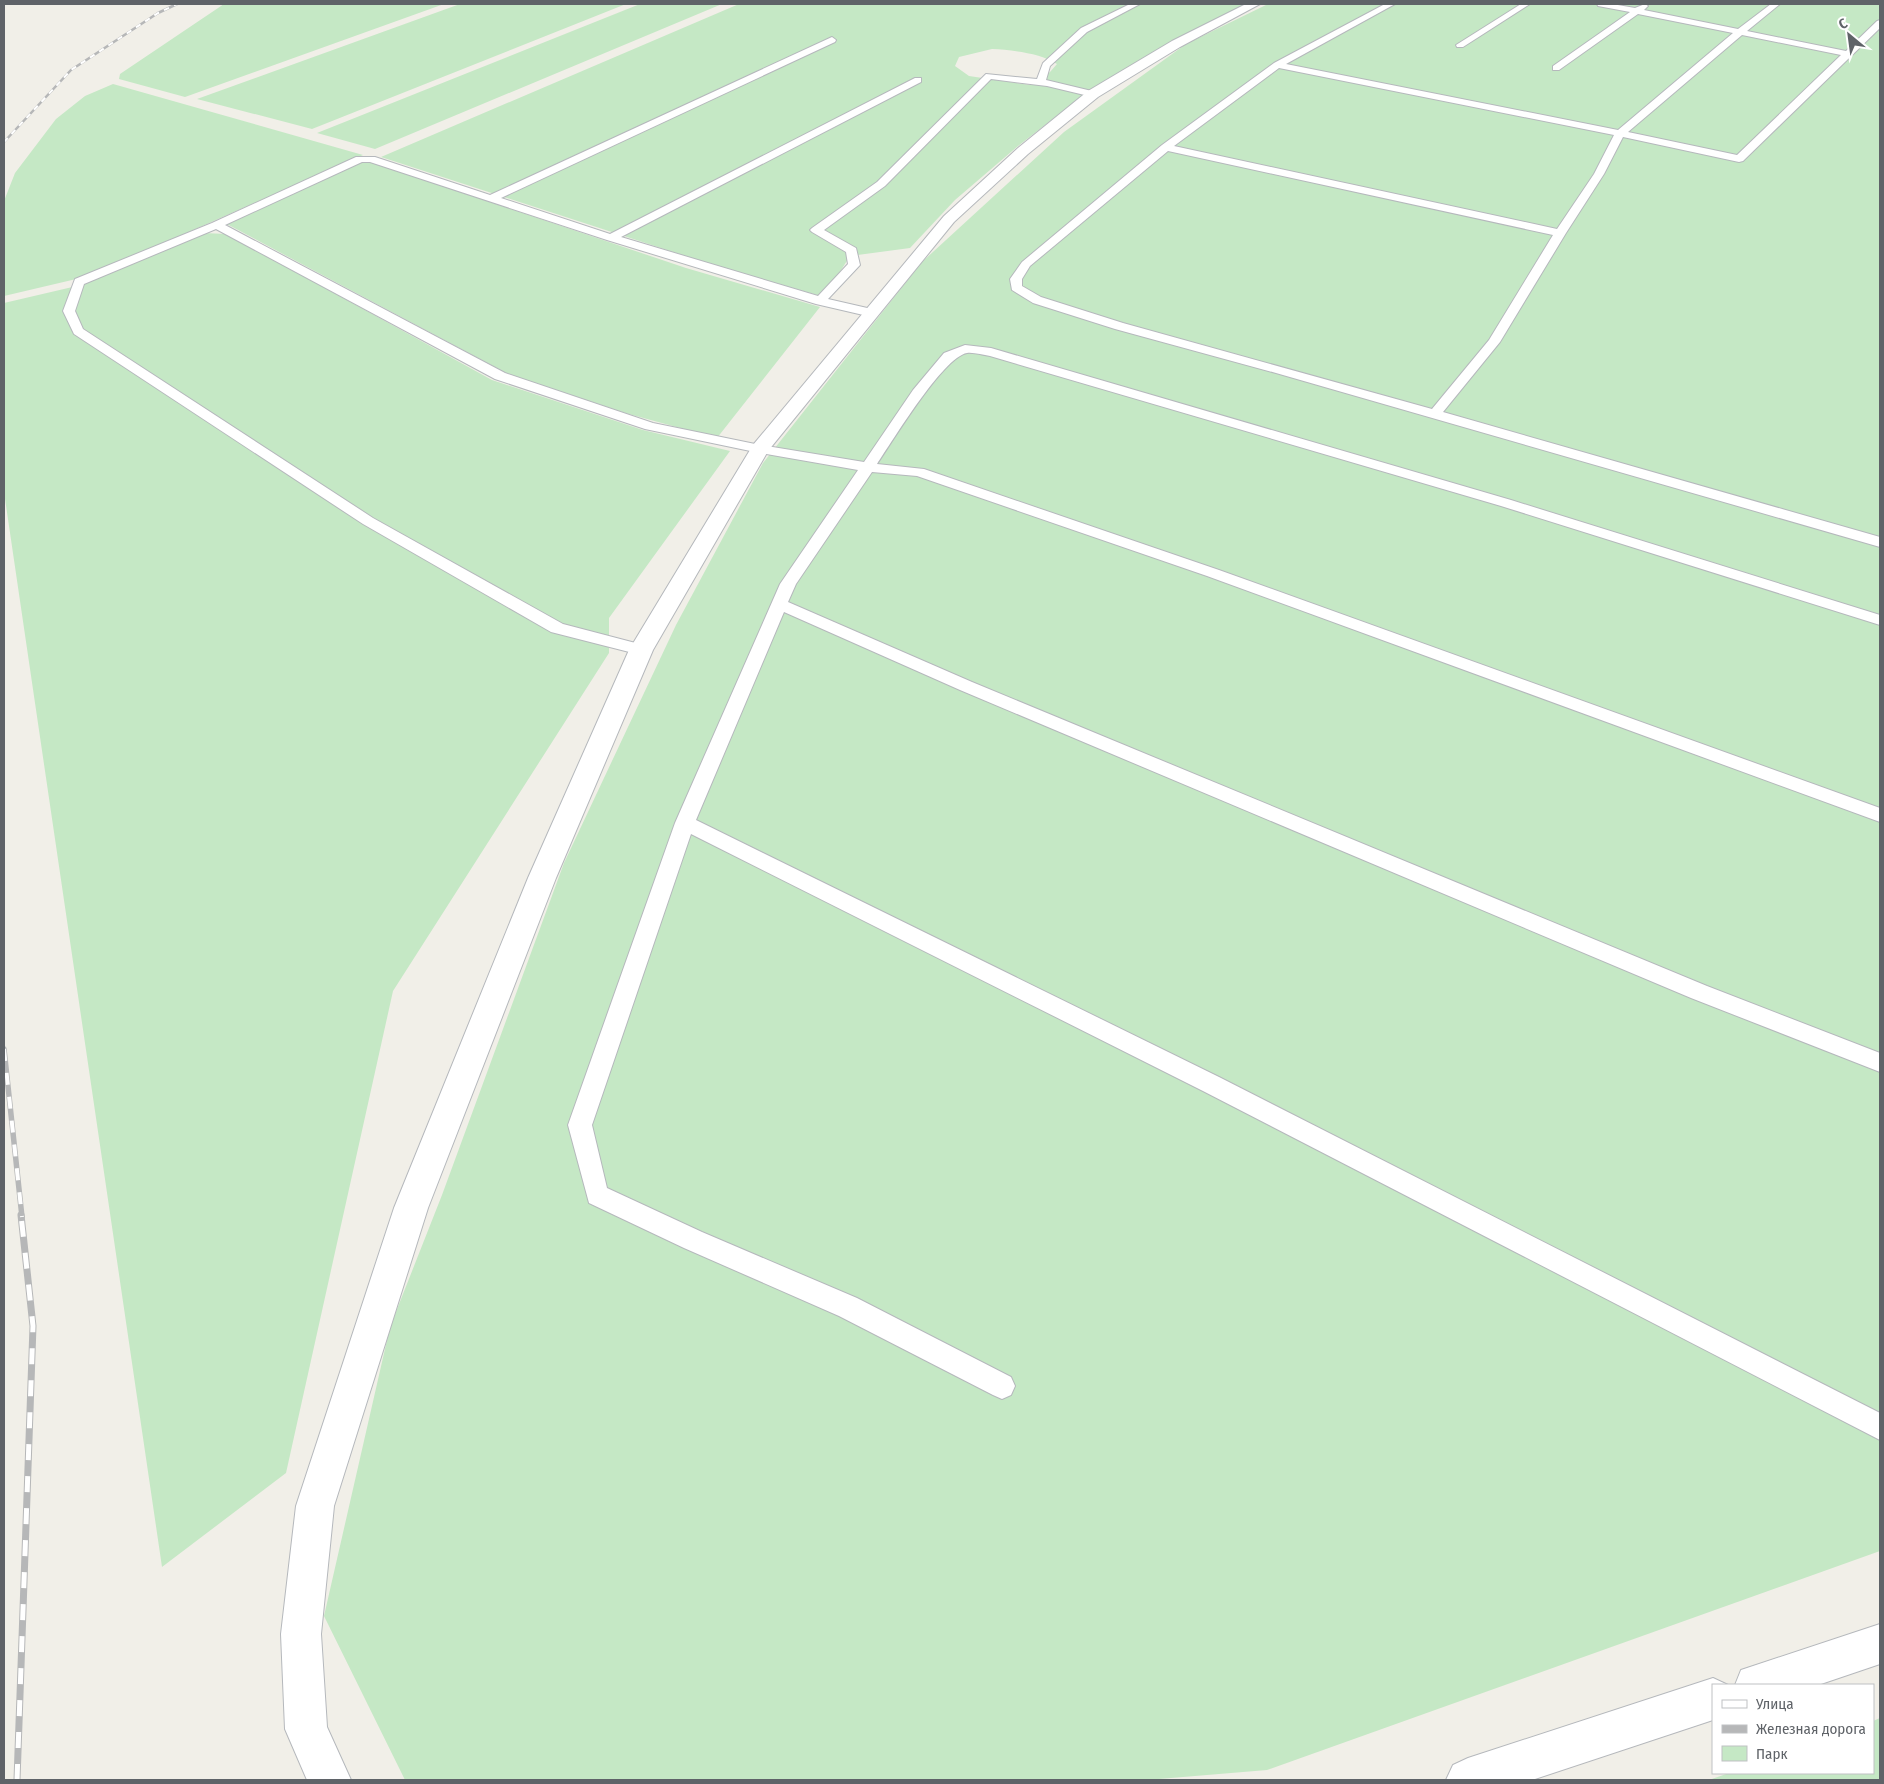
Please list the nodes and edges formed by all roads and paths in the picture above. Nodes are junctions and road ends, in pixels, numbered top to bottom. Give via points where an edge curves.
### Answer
1 (1136, 4) edge
2 (1254, 4) edge
3 (1391, 4) edge
4 (1526, 4) edge
5 (1601, 4) edge
6 (1647, 4) edge
7 (1776, 4) edge
8 (1637, 11) junction
9 (1880, 22) edge
10 (1740, 32) junction
11 (832, 40) dead end
12 (1460, 45) dead end
13 (1848, 54) junction
14 (1277, 65) junction
15 (1556, 68) dead end
16 (918, 80) dead end
17 (1040, 82) junction
18 (1092, 94) junction
19 (1620, 133) junction
20 (1166, 147) junction
21 (492, 198) junction
22 (216, 225) junction
23 (1560, 233) junction
24 (611, 238) junction
25 (820, 301) junction
26 (872, 313) junction
27 (1434, 415) junction
28 (760, 449) junction
29 (866, 467) junction
30 (1880, 542) edge
31 (779, 604) junction
32 (1880, 620) edge
33 (641, 650) junction
34 (1880, 815) edge
35 (685, 823) junction
36 (1880, 1064) edge
37 (1002, 1386) dead end
38 (1880, 1427) edge
39 (1880, 1644) edge
40 (1759, 1684) edge
41 (1712, 1699) edge
42 (329, 1780) edge
43 (1468, 1780) edge

1 - 17 lane via 1084,30 1046,64
2 - 18 street via 1176,44
3 - 14 lane
4 - 12 lane
5 - 8 lane
6 - 8 lane
7 - 10 lane
8 - 10 lane
8 - 15 lane
9 - 13 lane
10 - 13 lane
10 - 19 lane
11 - 21 lane
13 - 19 lane via 1739,159
14 - 19 lane
14 - 20 lane
16 - 24 lane
17 - 18 lane
17 - 25 lane via 989,76 881,184 816,230 852,250 854,265
18 - 26 street via 1023,150 949,219
19 - 23 lane via 1599,174
20 - 23 lane
20 - 27 lane via 1026,264 1016,279 1016,287 1037,300 1119,326
21 - 22 lane via 371,159 360,159
21 - 24 lane
22 - 28 lane via 500,376 650,426
22 - 33 lane via 79,282 69,311 78,330 368,521 522,609 557,628
23 - 27 lane via 1494,342
24 - 25 lane
25 - 26 lane
26 - 28 street
27 - 30 lane
28 - 29 lane
28 - 33 street
29 - 31 lane via 788,584
29 - 32 lane via 918,393 949,356 965,349 990,352 1496,500
29 - 34 lane via 919,472 1028,508
31 - 35 lane
31 - 36 lane via 966,686
33 - 42 street via 542,878 411,1208 315,1506 301,1634 306,1729
35 - 37 lane via 580,1125 597,1194 693,1240 848,1307
35 - 38 lane via 1210,1084
39 - 40 street
41 - 43 street

